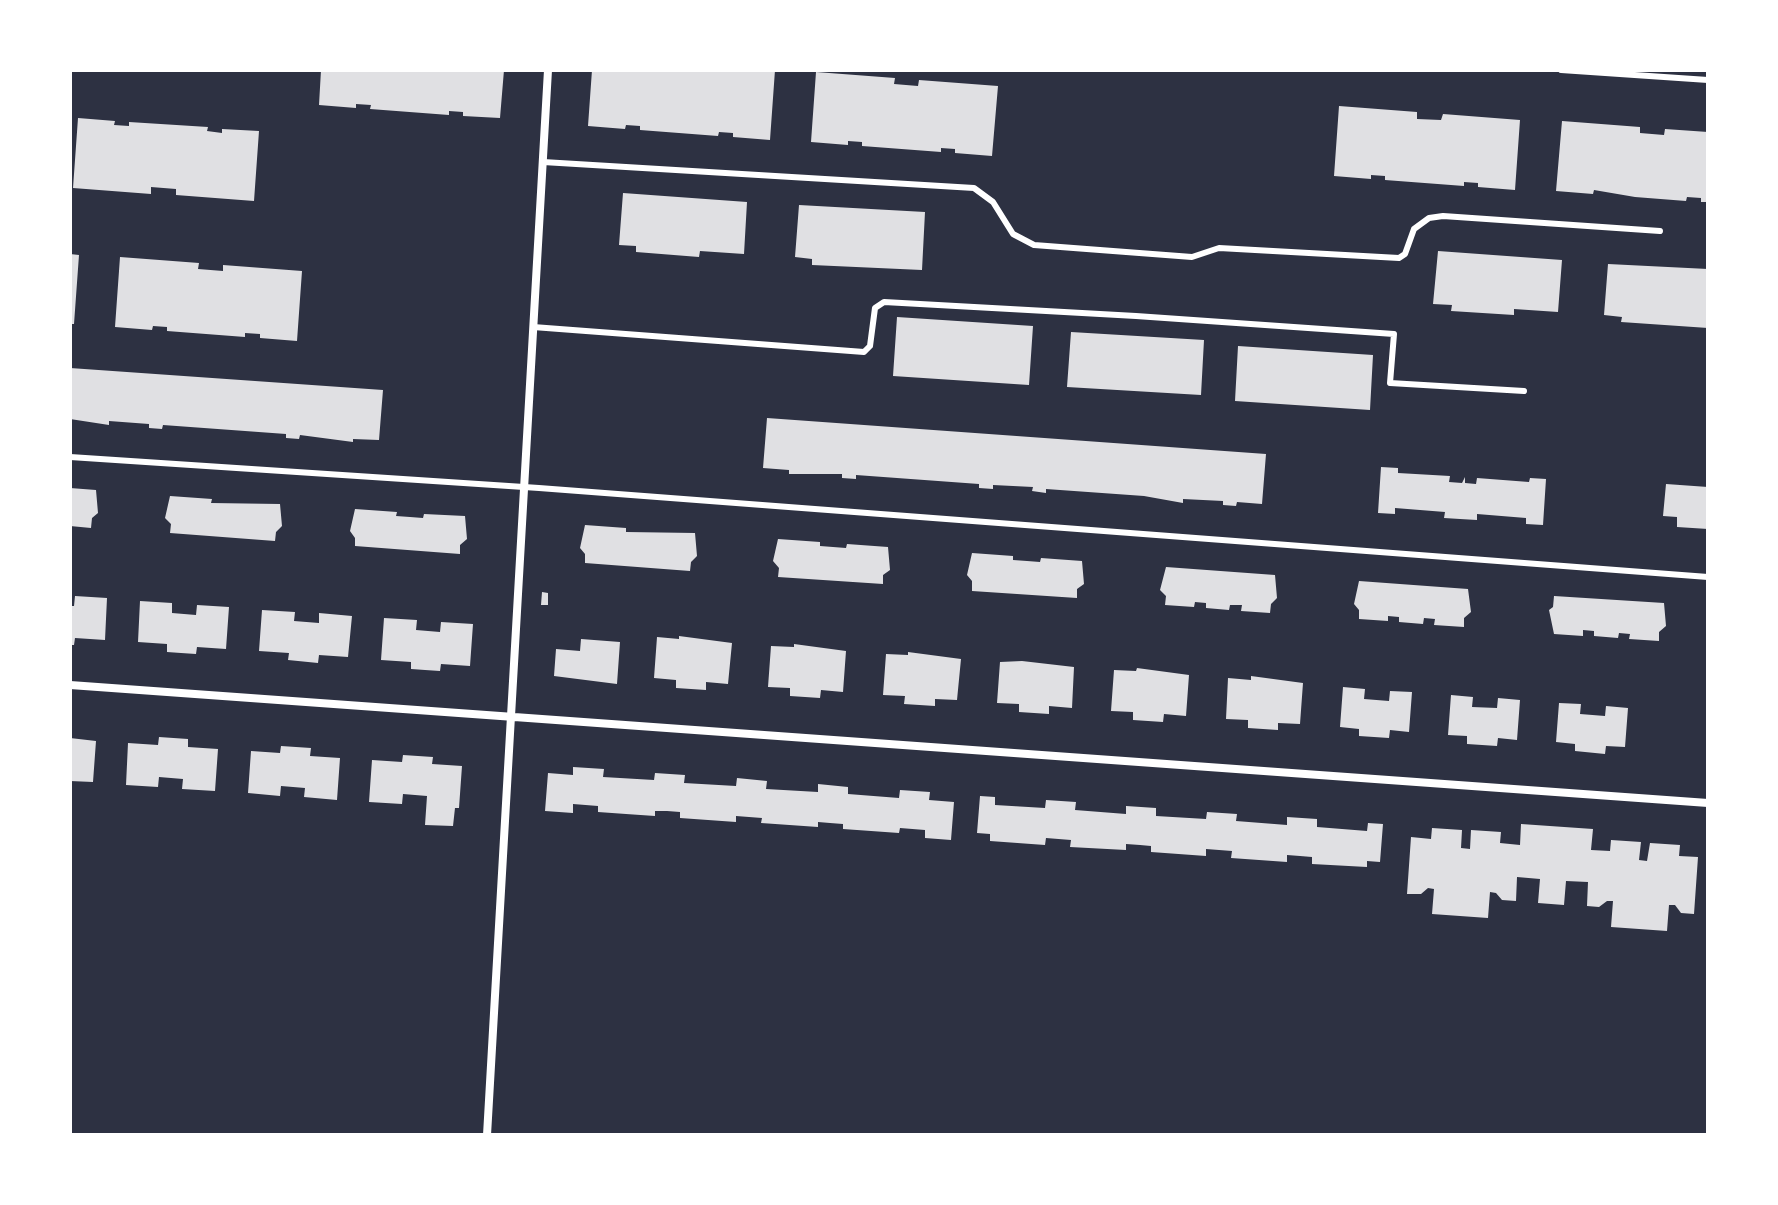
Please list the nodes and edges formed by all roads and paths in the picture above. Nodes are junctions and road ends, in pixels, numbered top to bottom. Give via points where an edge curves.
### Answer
1 (548, 70) edge
2 (1561, 70) edge
3 (1708, 80) edge
4 (543, 162) junction
5 (1660, 231) dead end
6 (533, 327) junction
7 (1524, 391) dead end
8 (70, 457) edge
9 (524, 487) junction
10 (1708, 577) edge
11 (70, 685) edge
12 (510, 718) junction
13 (1708, 803) edge
14 (487, 1135) edge

1 - 4 street
2 - 3 lane
4 - 5 lane via 974,188 993,202 1013,234 1034,245 1192,257 1219,248 1399,258 1414,229 1443,216
4 - 6 street
6 - 7 lane via 864,352 870,346 875,308 884,302 1152,317 1394,334 1390,383
6 - 9 street
8 - 9 lane
9 - 10 lane
9 - 12 street
11 - 12 street
12 - 13 street
12 - 14 street

